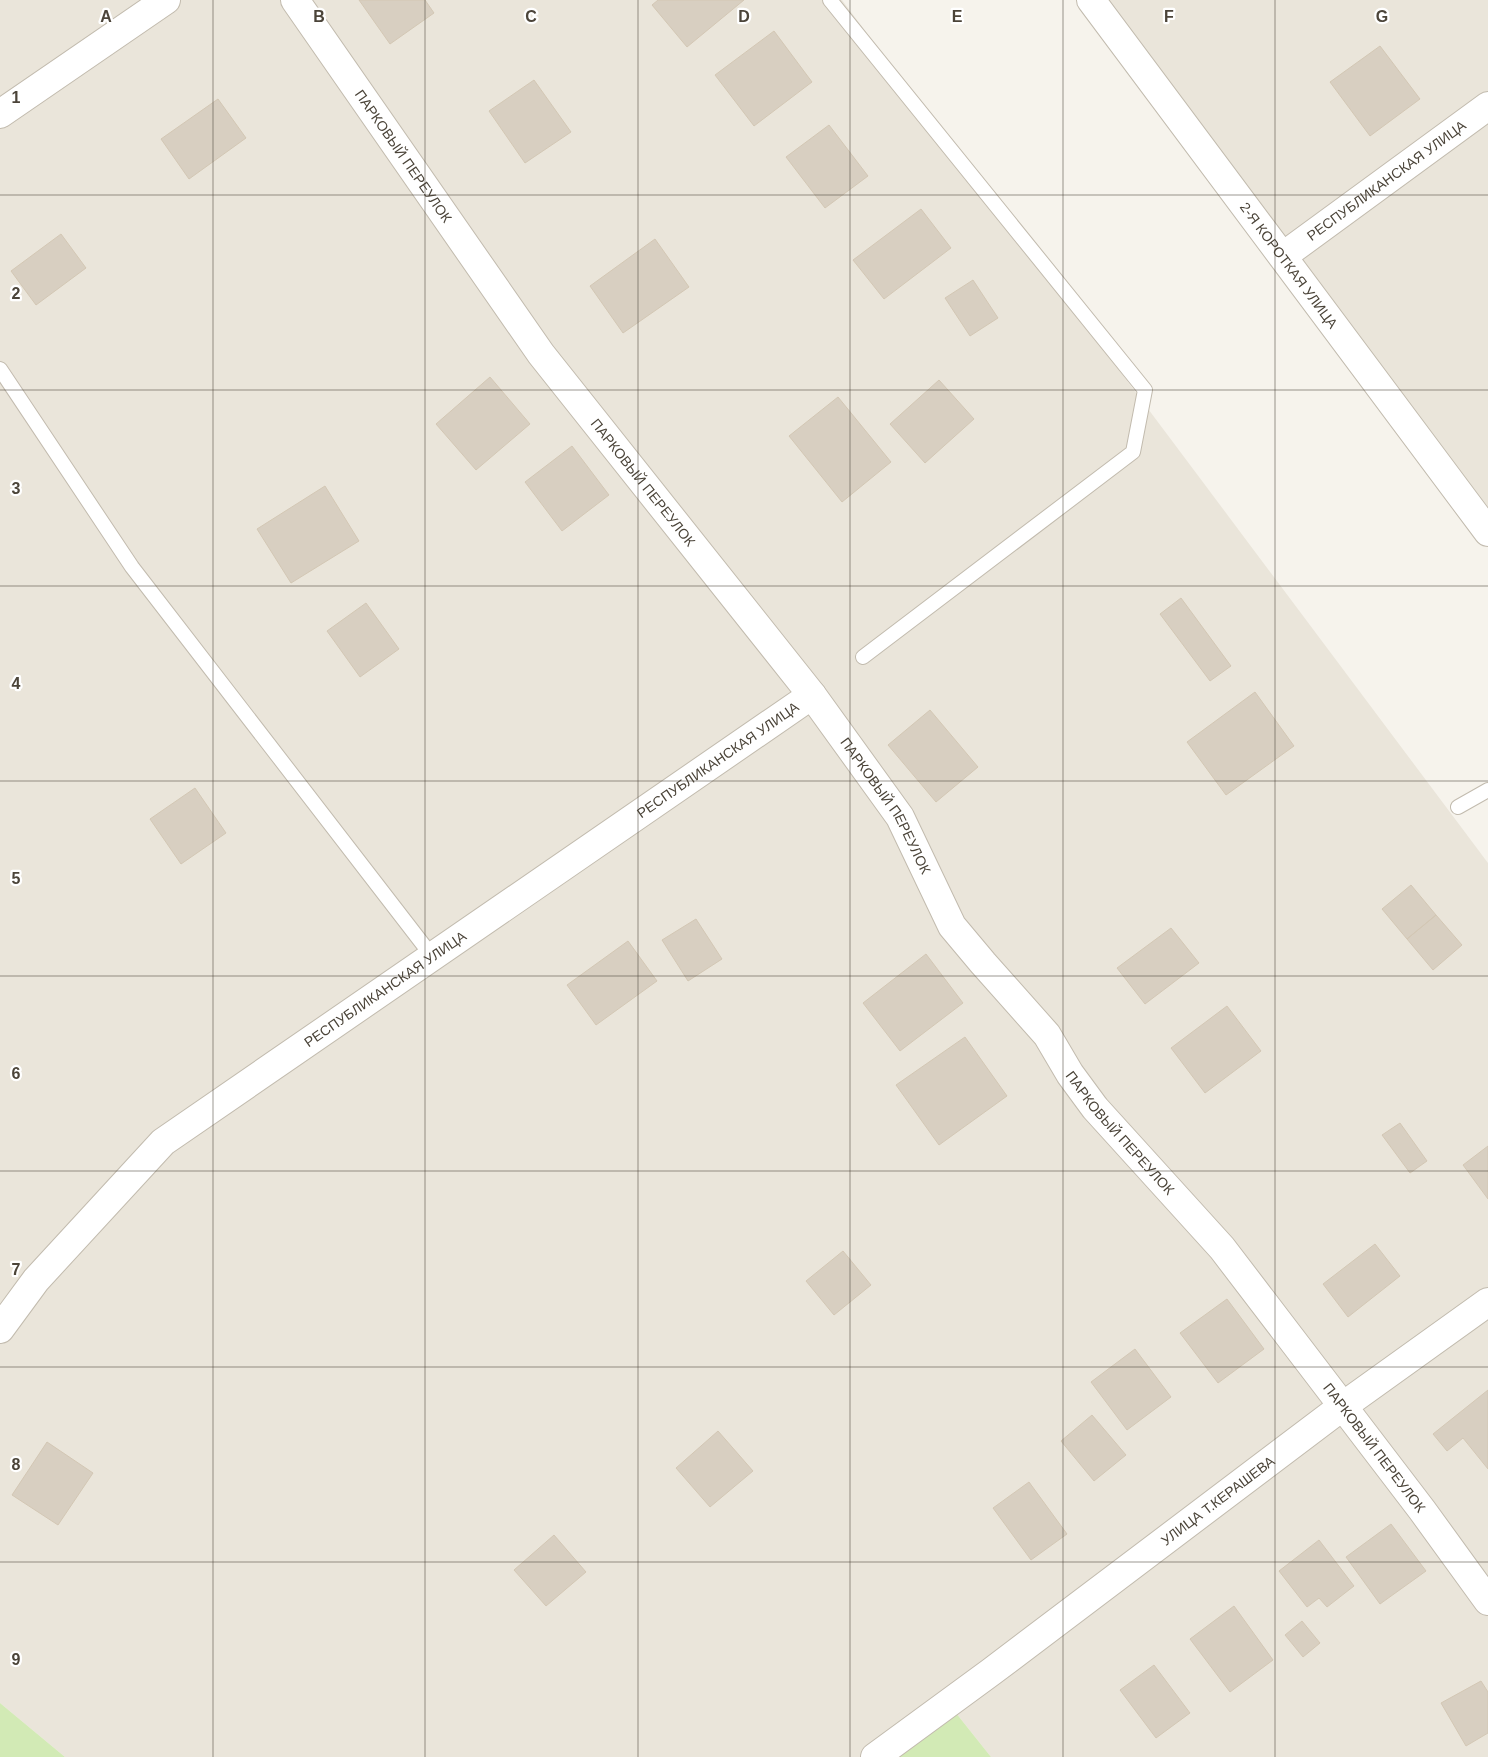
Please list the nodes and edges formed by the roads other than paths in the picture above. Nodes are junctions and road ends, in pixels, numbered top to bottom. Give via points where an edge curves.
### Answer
1 (166, 0) edge
2 (295, 0) edge
3 (830, 0) edge
4 (1090, 0) edge
5 (1488, 106) edge
6 (0, 114) edge
7 (1283, 256) junction
8 (0, 369) edge
9 (1488, 532) edge
10 (863, 657) dead end
11 (812, 695) junction
12 (1488, 790) edge
13 (1458, 807) dead end
14 (432, 956) junction
15 (1488, 1302) edge
16 (0, 1329) edge
17 (1343, 1406) junction
18 (1488, 1601) edge
19 (874, 1757) edge

1 - 6 street
2 - 11 street, ПАРКОВЫЙ ПЕРЕУЛОК via 541,354
3 - 10 lane via 1145,390 1133,452
4 - 7 street, 2-Я КОРОТКАЯ УЛИЦА
5 - 7 street, РЕСПУБЛИКАНСКАЯ УЛИЦА
7 - 9 street, 2-Я КОРОТКАЯ УЛИЦА
8 - 14 lane via 132,567
11 - 14 street, РЕСПУБЛИКАНСКАЯ УЛИЦА
11 - 17 street, ПАРКОВЫЙ ПЕРЕУЛОК via 900,817 952,926 1047,1035 1095,1108 1222,1248
12 - 13 lane
14 - 16 street, РЕСПУБЛИКАНСКАЯ УЛИЦА via 163,1142 36,1280
15 - 17 street, УЛИЦА Т.КЕРАШЕВА
17 - 18 street, ПАРКОВЫЙ ПЕРЕУЛОК
17 - 19 street, УЛИЦА Т.КЕРАШЕВА

